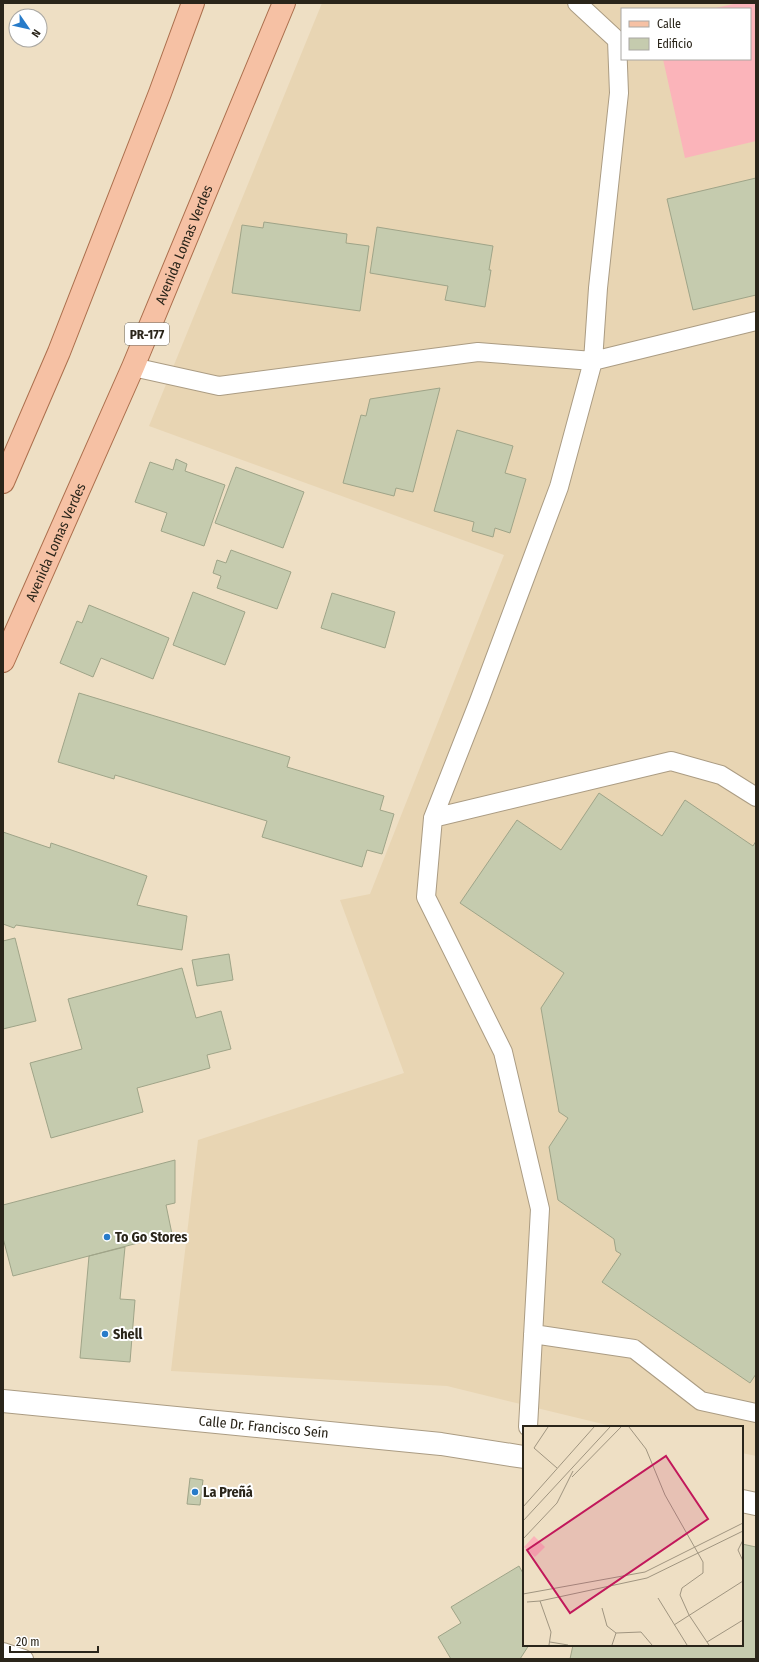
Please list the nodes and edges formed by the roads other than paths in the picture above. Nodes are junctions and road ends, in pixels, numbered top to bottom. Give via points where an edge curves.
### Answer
1 (193, 3) edge
2 (284, 3) edge
3 (577, 3) edge
4 (756, 321) edge
5 (593, 361) junction
6 (133, 367) junction
7 (3, 482) edge
8 (3, 662) edge
9 (756, 797) edge
10 (433, 818) junction
11 (533, 1334) junction
12 (3, 1401) edge
13 (756, 1413) edge
14 (528, 1426) edge
15 (523, 1457) edge
16 (743, 1501) edge
17 (756, 1504) edge
18 (3, 1652) edge
19 (24, 1659) edge

1 - 7 main road via 59,352
2 - 6 main road, Avenida Lomas Verdes / PR-177
3 - 5 lane via 617,40 619,93 598,288
4 - 5 lane
5 - 6 lane via 478,352 219,386
5 - 10 lane via 559,487
6 - 8 main road, Avenida Lomas Verdes / PR-177
9 - 10 lane via 721,775 671,761
10 - 11 lane via 426,897 503,1052 540,1209
11 - 13 lane via 634,1349 701,1401
11 - 14 lane
12 - 15 street, Calle Dr. Francisco Seín via 441,1444
16 - 17 street
18 - 19 lane

